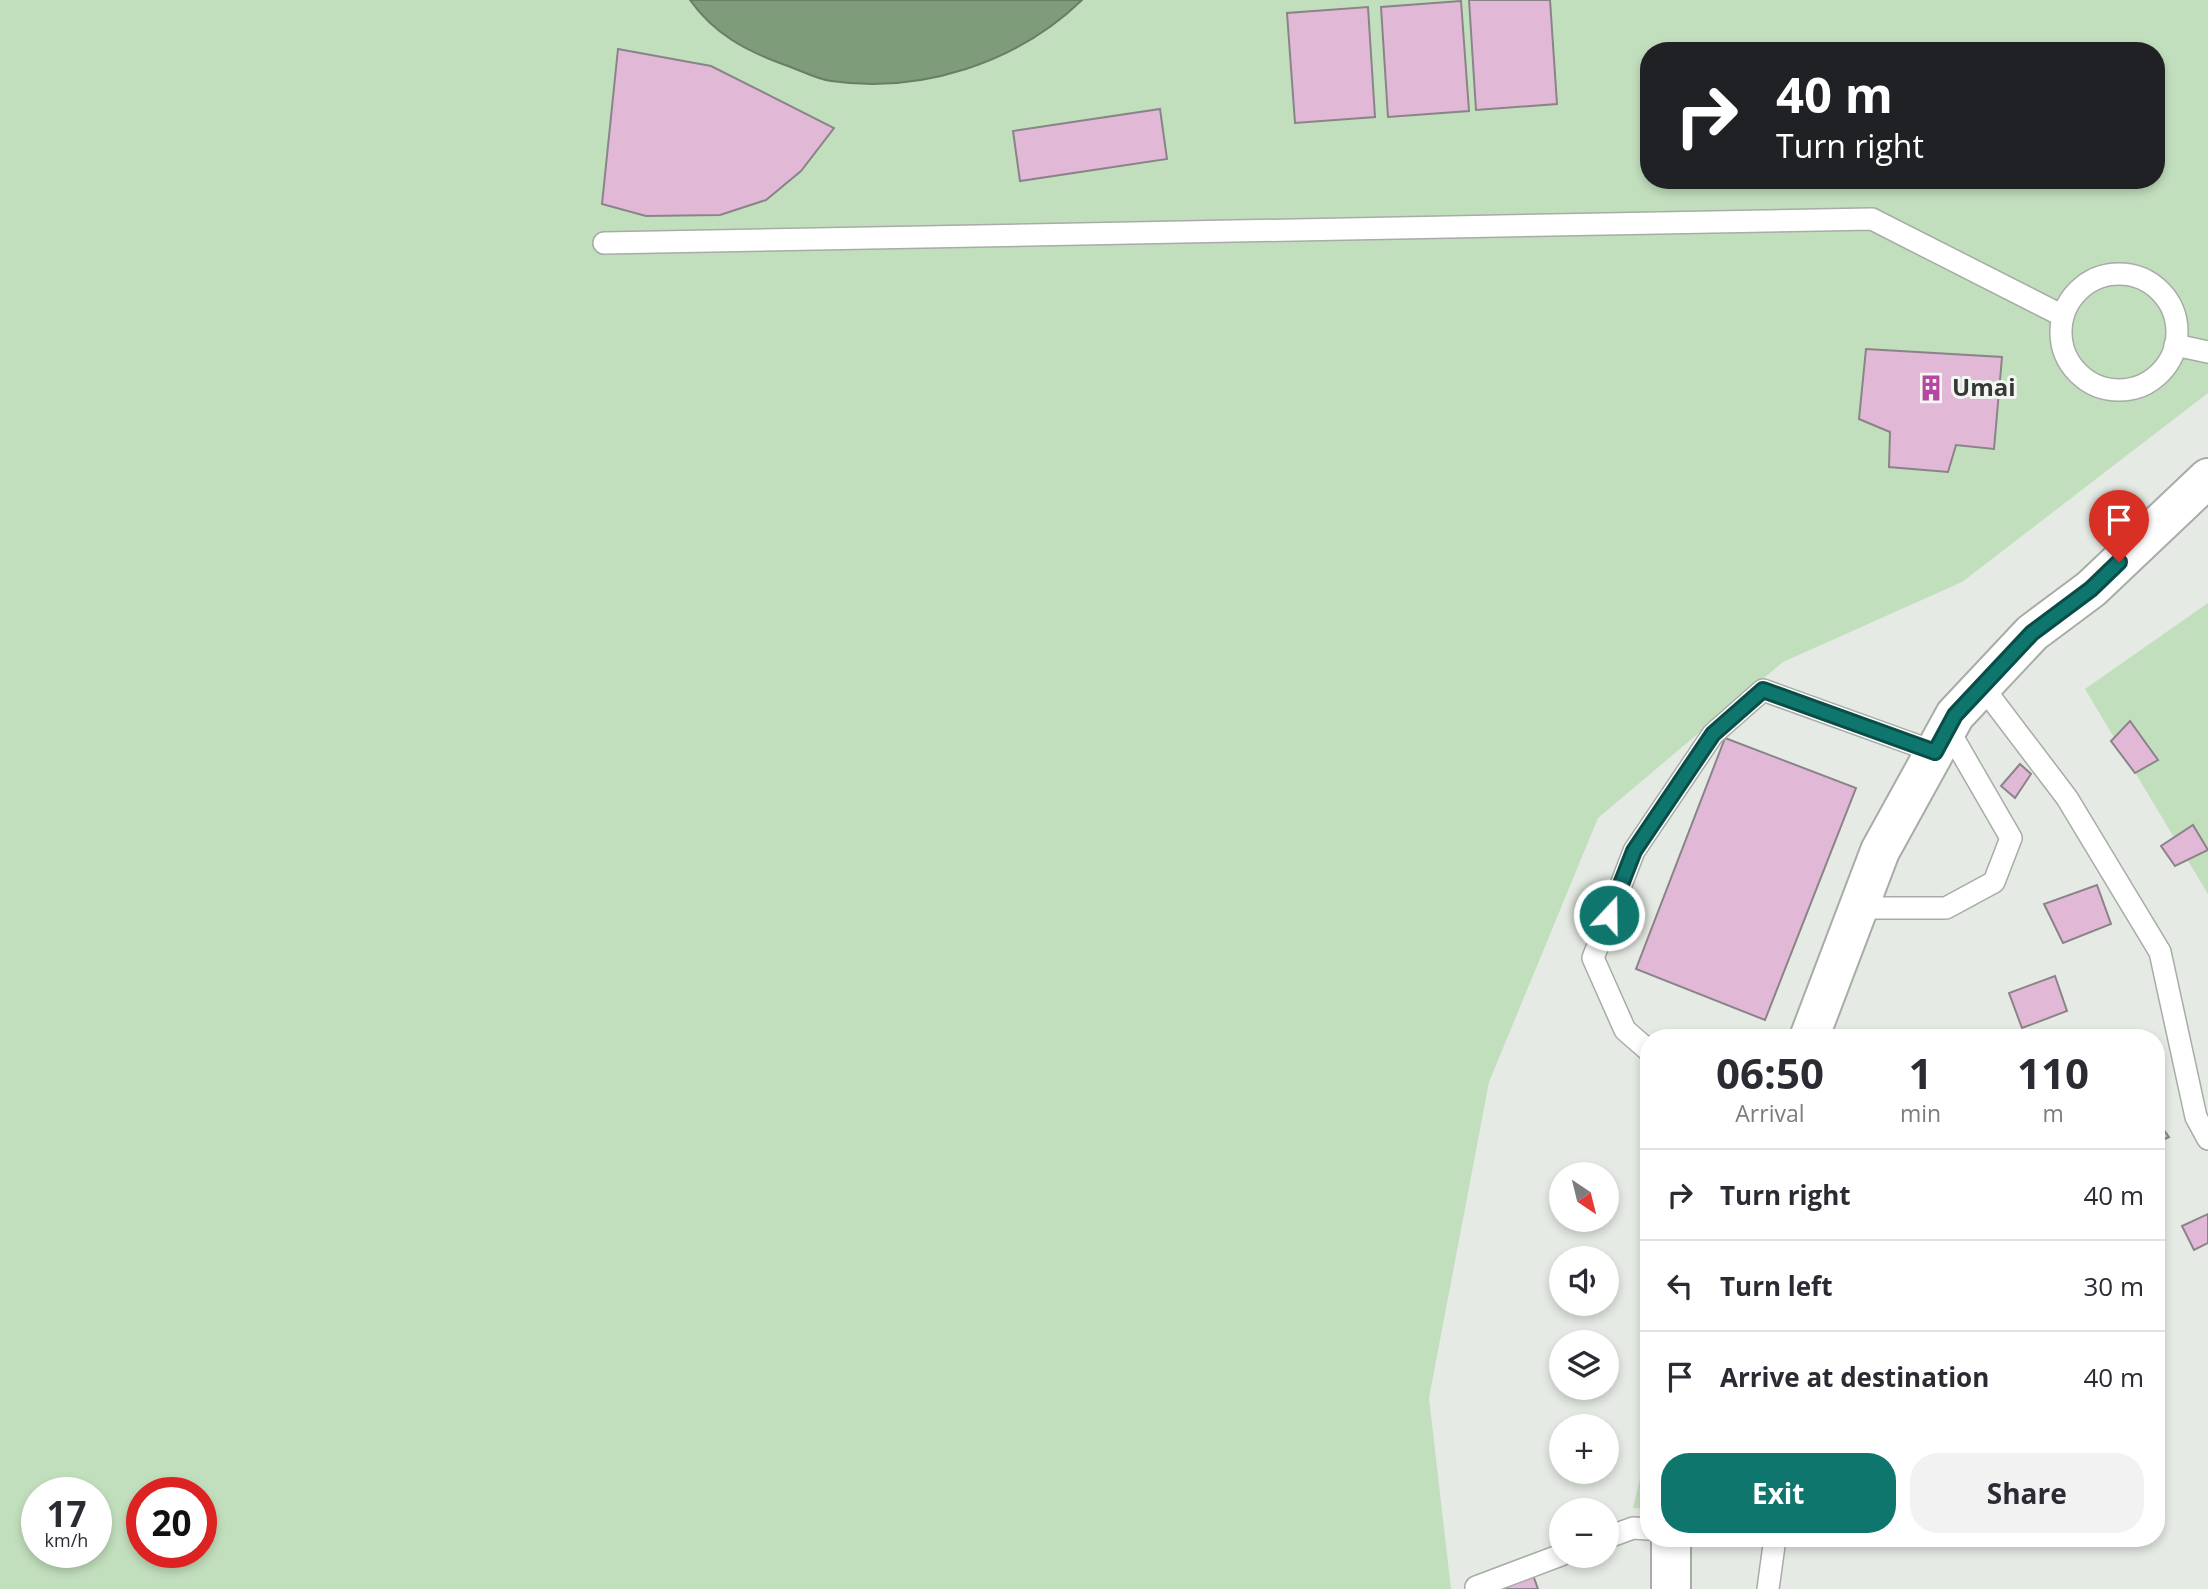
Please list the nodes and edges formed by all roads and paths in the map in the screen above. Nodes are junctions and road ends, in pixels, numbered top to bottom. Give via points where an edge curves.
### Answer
1 (604, 243) dead end
2 (2063, 316) junction
3 (2175, 345) junction
4 (2208, 352) edge
5 (2208, 478) edge
6 (1982, 686) junction
7 (1941, 740) junction
8 (1858, 908) junction
9 (1812, 1029) edge
10 (1640, 1043) edge
11 (2208, 1139) edge
12 (1640, 1528) edge
13 (1619, 1533) edge
14 (1671, 1547) edge
15 (1774, 1547) edge
16 (1549, 1560) edge
17 (1476, 1587) dead end
18 (1671, 1589) edge
19 (1768, 1589) edge

1 - 2 lane via 1872,219
2 - 3 lane via 2071,298 2101,276 2138,277 2168,300 2176,317
2 - 3 lane via 2060,334 2074,371 2090,384 2108,390 2128,391 2147,384 2163,372
3 - 4 lane
5 - 6 street via 2091,589 2032,633
6 - 7 street via 1955,715
6 - 11 lane via 2067,798 2160,952 2196,1116
7 - 8 street via 1880,851
7 - 8 lane via 2011,838 1994,881 1946,908
7 - 10 lane via 1763,690 1713,734 1634,851 1593,958 1625,1030
8 - 9 street
12 - 13 lane
14 - 18 street
15 - 19 lane
16 - 17 lane

